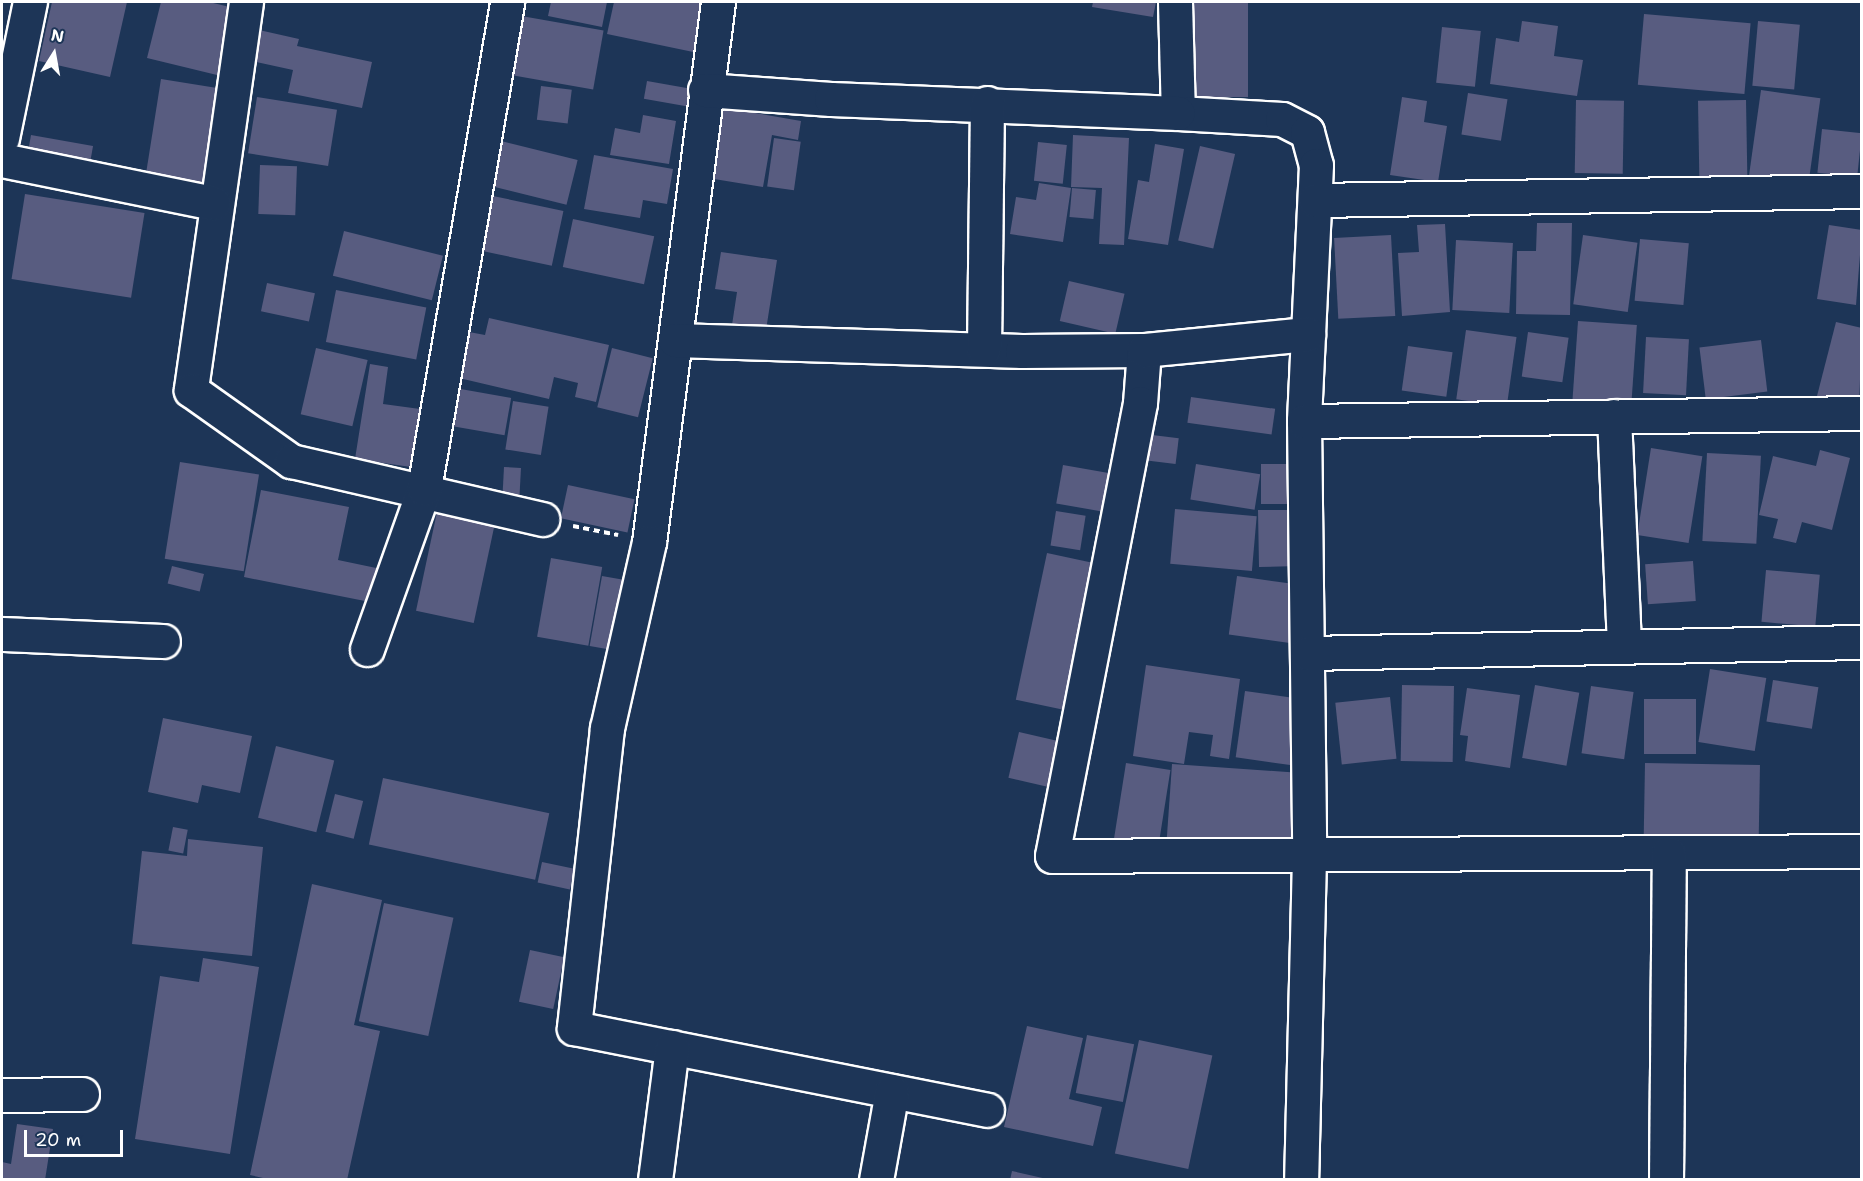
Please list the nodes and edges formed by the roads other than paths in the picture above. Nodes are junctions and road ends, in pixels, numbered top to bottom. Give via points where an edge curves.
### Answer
1 (30, 2) edge
2 (246, 2) edge
3 (507, 2) edge
4 (718, 2) edge
5 (1175, 2) edge
6 (705, 90) junction
7 (987, 103) junction
8 (1178, 113) junction
9 (2, 138) edge
10 (2, 160) edge
11 (1862, 191) edge
12 (1315, 200) junction
13 (214, 203) junction
14 (1308, 334) junction
15 (675, 340) junction
16 (984, 349) junction
17 (1144, 350) junction
18 (1862, 413) edge
19 (1614, 416) junction
20 (1304, 421) junction
21 (424, 489) junction
22 (542, 519) road end
23 (2, 634) edge
24 (163, 641) dead end
25 (1862, 642) edge
26 (1624, 646) junction
27 (367, 649) dead end
28 (1307, 653) junction
29 (1862, 851) edge
30 (1669, 853) junction
31 (1309, 857) junction
32 (672, 1047) junction
33 (892, 1091) junction
34 (82, 1094) dead end
35 (2, 1095) edge
36 (987, 1110) dead end
37 (655, 1179) edge
38 (876, 1179) edge
39 (1301, 1179) edge
40 (1666, 1179) edge

1 - 9 street
2 - 13 street
3 - 21 street
4 - 6 street
5 - 8 street
6 - 7 street via 831,99
6 - 15 street
7 - 8 street
7 - 16 street
8 - 12 street via 1282,119 1307,132 1316,165
10 - 13 street
11 - 12 street
12 - 14 street
13 - 21 street via 191,390 291,461
14 - 17 street
14 - 20 street
15 - 16 street
15 - 32 street via 649,542 607,728 574,1028
16 - 17 street
17 - 31 street via 1138,415 1053,856
18 - 19 street
19 - 20 street
19 - 26 street
20 - 28 street
21 - 22 street
21 - 27 street
23 - 24 street
25 - 26 street
26 - 28 street
28 - 31 street
29 - 30 street
30 - 31 street
30 - 40 street
31 - 39 street
32 - 33 street
32 - 37 street
33 - 36 street
33 - 38 street
34 - 35 street

